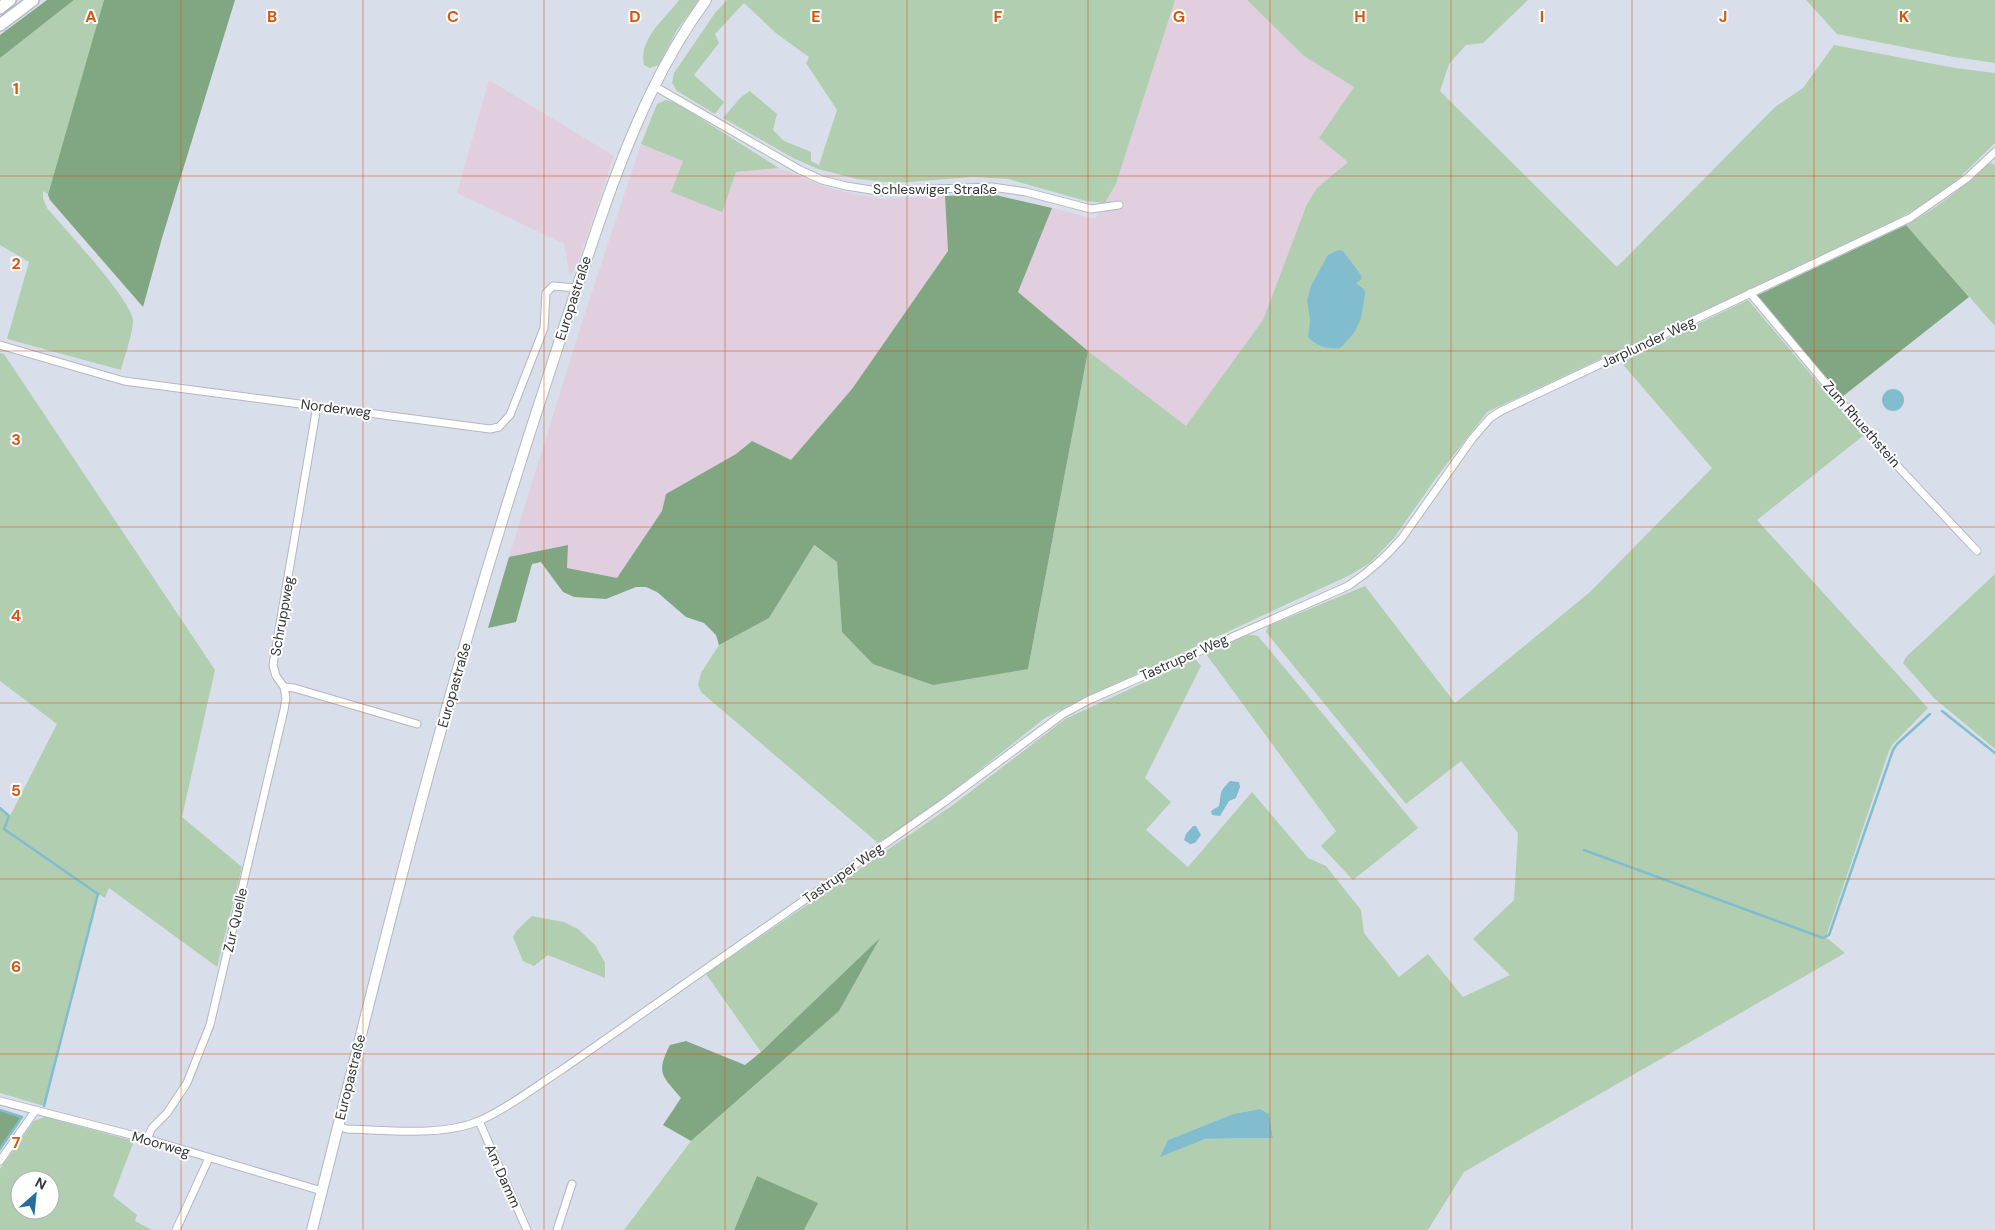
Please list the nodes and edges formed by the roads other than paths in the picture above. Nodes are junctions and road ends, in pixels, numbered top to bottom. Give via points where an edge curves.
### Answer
1 (10, 0) edge
2 (32, 0) edge
3 (706, 0) edge
4 (0, 8) edge
5 (0, 25) edge
6 (654, 86) junction
7 (1995, 152) edge
8 (1119, 205) dead end
9 (576, 288) junction
10 (1750, 294) junction
11 (0, 345) edge
12 (317, 406) junction
13 (1977, 551) dead end
14 (1348, 586) joint
15 (284, 688) junction
16 (417, 724) dead end
17 (0, 1101) edge
18 (35, 1111) junction
19 (479, 1121) junction
20 (337, 1126) junction
21 (148, 1139) junction
22 (209, 1158) junction
23 (0, 1161) edge
24 (572, 1184) dead end
25 (322, 1191) junction
26 (176, 1230) edge
27 (312, 1230) edge
28 (527, 1230) edge
29 (557, 1230) edge

1 - 4 highway
2 - 5 highway
3 - 6 main road
6 - 8 street, Schleswiger Straße via 800,170 838,184 878,191 992,187 1091,209
6 - 9 main road, Europastraße via 625,149
7 - 10 street, Jarplunder Weg via 1966,180 1910,218
9 - 12 street, Norderweg via 553,286 546,293 544,328 537,349 510,415 499,427 490,429
9 - 20 main road, Europastraße via 460,660
10 - 13 street, Zum Rhuethstein via 1874,440
10 - 14 street, Jarplunder Weg via 1490,418 1390,553
11 - 12 street, Norderweg via 124,381
12 - 15 street, Schruppweg via 273,665
14 - 19 street, Tastruper Weg via 1062,714 946,802 563,1069
15 - 16 street via 294,688
15 - 21 street, Zur Quelle via 284,710 210,1025 187,1083 167,1113 152,1128
17 - 18 street, Moorweg
18 - 21 street, Moorweg
18 - 23 street
19 - 20 street, Tastruper Weg via 444,1131 347,1129
19 - 28 street, Am Damm
20 - 25 main road, Europastraße
21 - 22 street, Moorweg
22 - 25 street, Moorweg
22 - 26 street
24 - 29 street
25 - 27 main road, Europastraße

